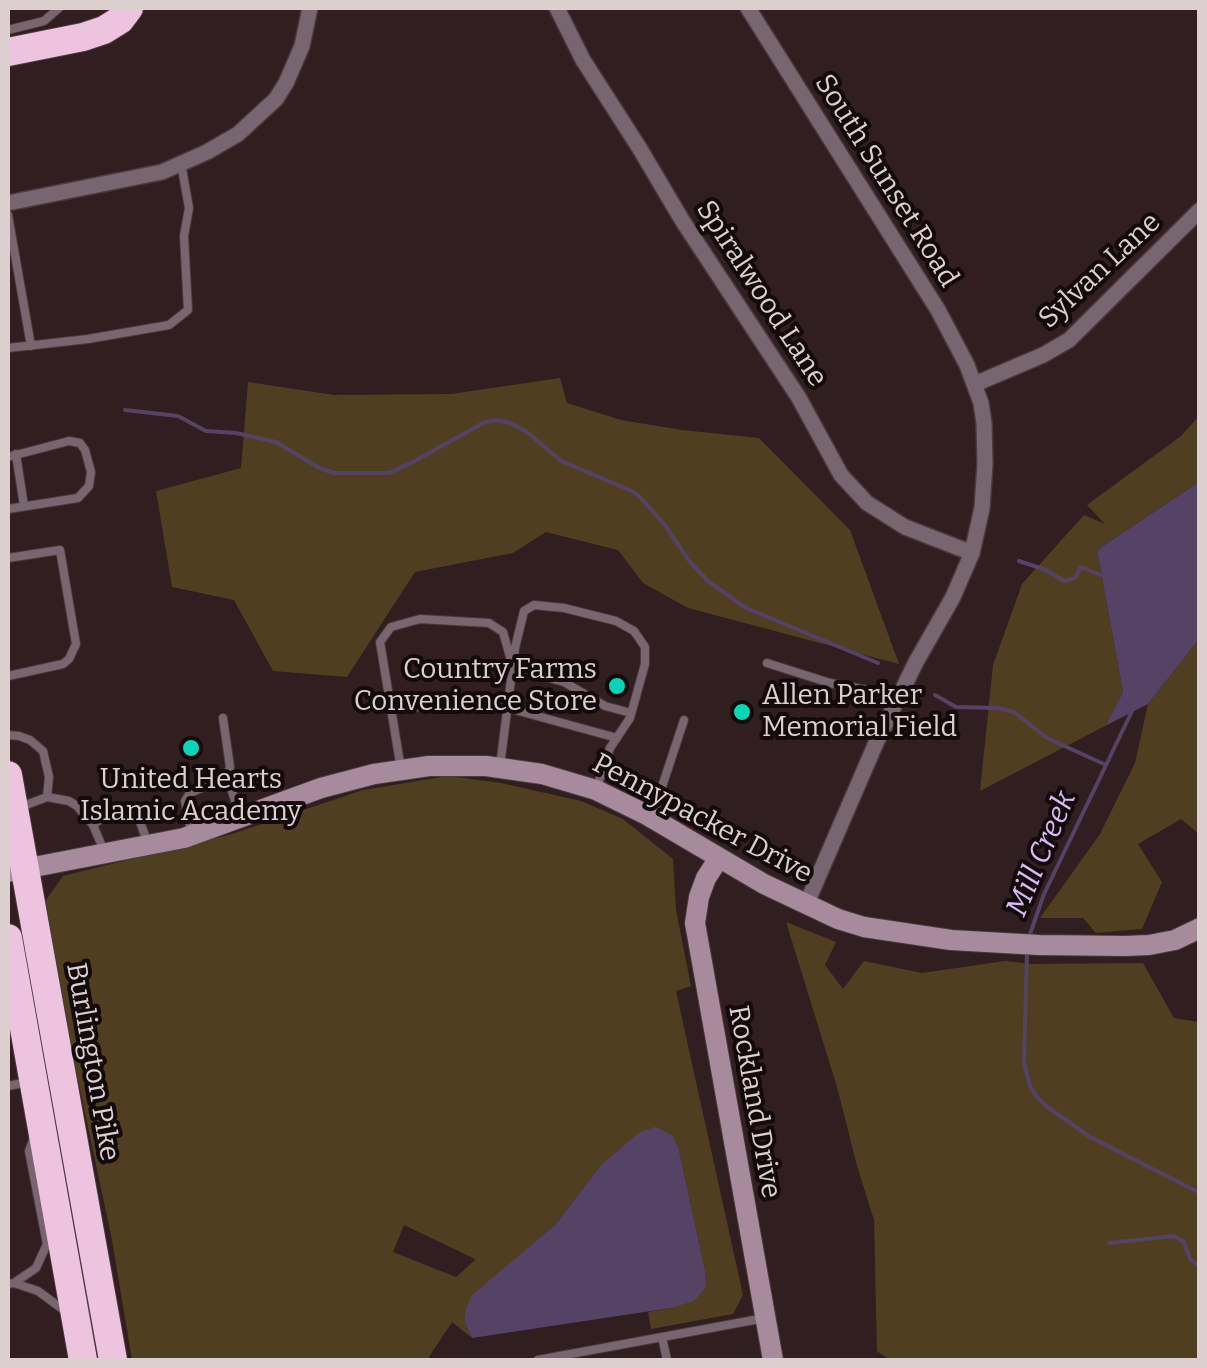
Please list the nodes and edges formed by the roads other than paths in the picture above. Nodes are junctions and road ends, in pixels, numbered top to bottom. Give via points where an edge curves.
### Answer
1 (59, 8) edge
2 (129, 8) edge
3 (310, 8) edge
4 (557, 8) edge
5 (748, 8) edge
6 (49, 12) edge
7 (8, 30) edge
8 (8, 52) edge
9 (181, 163) junction
10 (8, 202) edge
11 (1200, 210) edge
12 (8, 214) edge
13 (31, 346) junction
14 (8, 348) edge
15 (975, 384) junction
16 (12, 456) edge
17 (24, 506) junction
18 (10, 508) edge
19 (972, 553) junction
20 (8, 558) edge
21 (767, 662) dead end
22 (513, 668) junction
23 (8, 676) edge
24 (898, 696) junction
25 (413, 708) dead end
26 (508, 708) junction
27 (632, 713) junction
28 (223, 718) dead end
29 (684, 720) dead end
30 (8, 735) edge
31 (617, 738) junction
32 (500, 767) junction
33 (401, 769) junction
34 (8, 775) edge
35 (227, 777) junction
36 (596, 790) junction
37 (47, 798) junction
38 (14, 810) junction
39 (241, 818) junction
40 (651, 818) junction
41 (93, 825) junction
42 (192, 835) junction
43 (149, 846) junction
44 (106, 853) junction
45 (719, 858) junction
46 (16, 870) edge
47 (806, 905) junction
48 (1200, 928) edge
49 (8, 938) edge
50 (16, 1030) edge
51 (20, 1083) edge
52 (40, 1120) junction
53 (11, 1284) edge
54 (765, 1318) junction
55 (76, 1324) junction
56 (662, 1337) junction
57 (573, 1357) edge
58 (83, 1360) edge
59 (113, 1360) edge
60 (538, 1360) edge
61 (667, 1360) edge
62 (773, 1360) edge

1 - 6 lane
2 - 8 highway via 104,30
3 - 9 street via 299,56 276,99 238,134
4 - 19 street, Spiralwood Lane via 841,474 868,504 905,528
5 - 15 street, South Sunset Road via 938,310
6 - 7 lane via 44,20
9 - 10 street
9 - 13 lane via 189,208 188,310 169,325
11 - 15 street, Sylvan Lane via 1070,340
12 - 13 lane
13 - 14 lane
15 - 19 street, South Sunset Road via 986,464
16 - 17 lane
16 - 17 lane via 69,440 85,450 91,472 78,498
17 - 18 lane
19 - 24 street, South Sunset Road
20 - 23 lane via 60,550 76,644 63,664
21 - 24 lane
22 - 26 lane
22 - 27 lane
22 - 27 lane via 524,611 534,605 616,621 646,648
22 - 33 lane via 503,632 490,623 420,619 391,627 380,642
24 - 47 street, South Sunset Road
25 - 26 lane
26 - 31 lane
26 - 32 lane
27 - 31 lane
28 - 35 lane via 231,759
29 - 40 lane
30 - 37 lane via 43,751
31 - 36 lane
32 - 33 street, Pennypacker Drive
32 - 36 street, Pennypacker Drive
33 - 39 street, Pennypacker Drive via 347,780
34 - 38 highway, Burlington Pike
35 - 39 lane
35 - 42 lane via 190,793
36 - 40 street, Pennypacker Drive
37 - 38 lane
37 - 41 lane via 69,800
38 - 46 highway, Burlington Pike
39 - 42 street, Pennypacker Drive
40 - 45 street, Pennypacker Drive
41 - 43 lane via 124,811 139,819
41 - 44 lane
42 - 43 street, Pennypacker Drive
43 - 44 street, Pennypacker Drive
44 - 46 street, Pennypacker Drive
45 - 47 street, Pennypacker Drive
45 - 54 street, Rockland Drive via 694,923
46 - 59 highway, Burlington Pike
47 - 48 street, Pennypacker Drive via 864,927 1008,944 1149,945
49 - 50 highway
50 - 51 highway
51 - 52 highway
52 - 53 lane via 30,1150 46,1244 36,1268
52 - 55 highway
53 - 55 lane via 38,1291
54 - 56 lane
54 - 62 street, Rockland Drive
55 - 58 highway
56 - 57 lane
56 - 61 lane
57 - 60 lane

